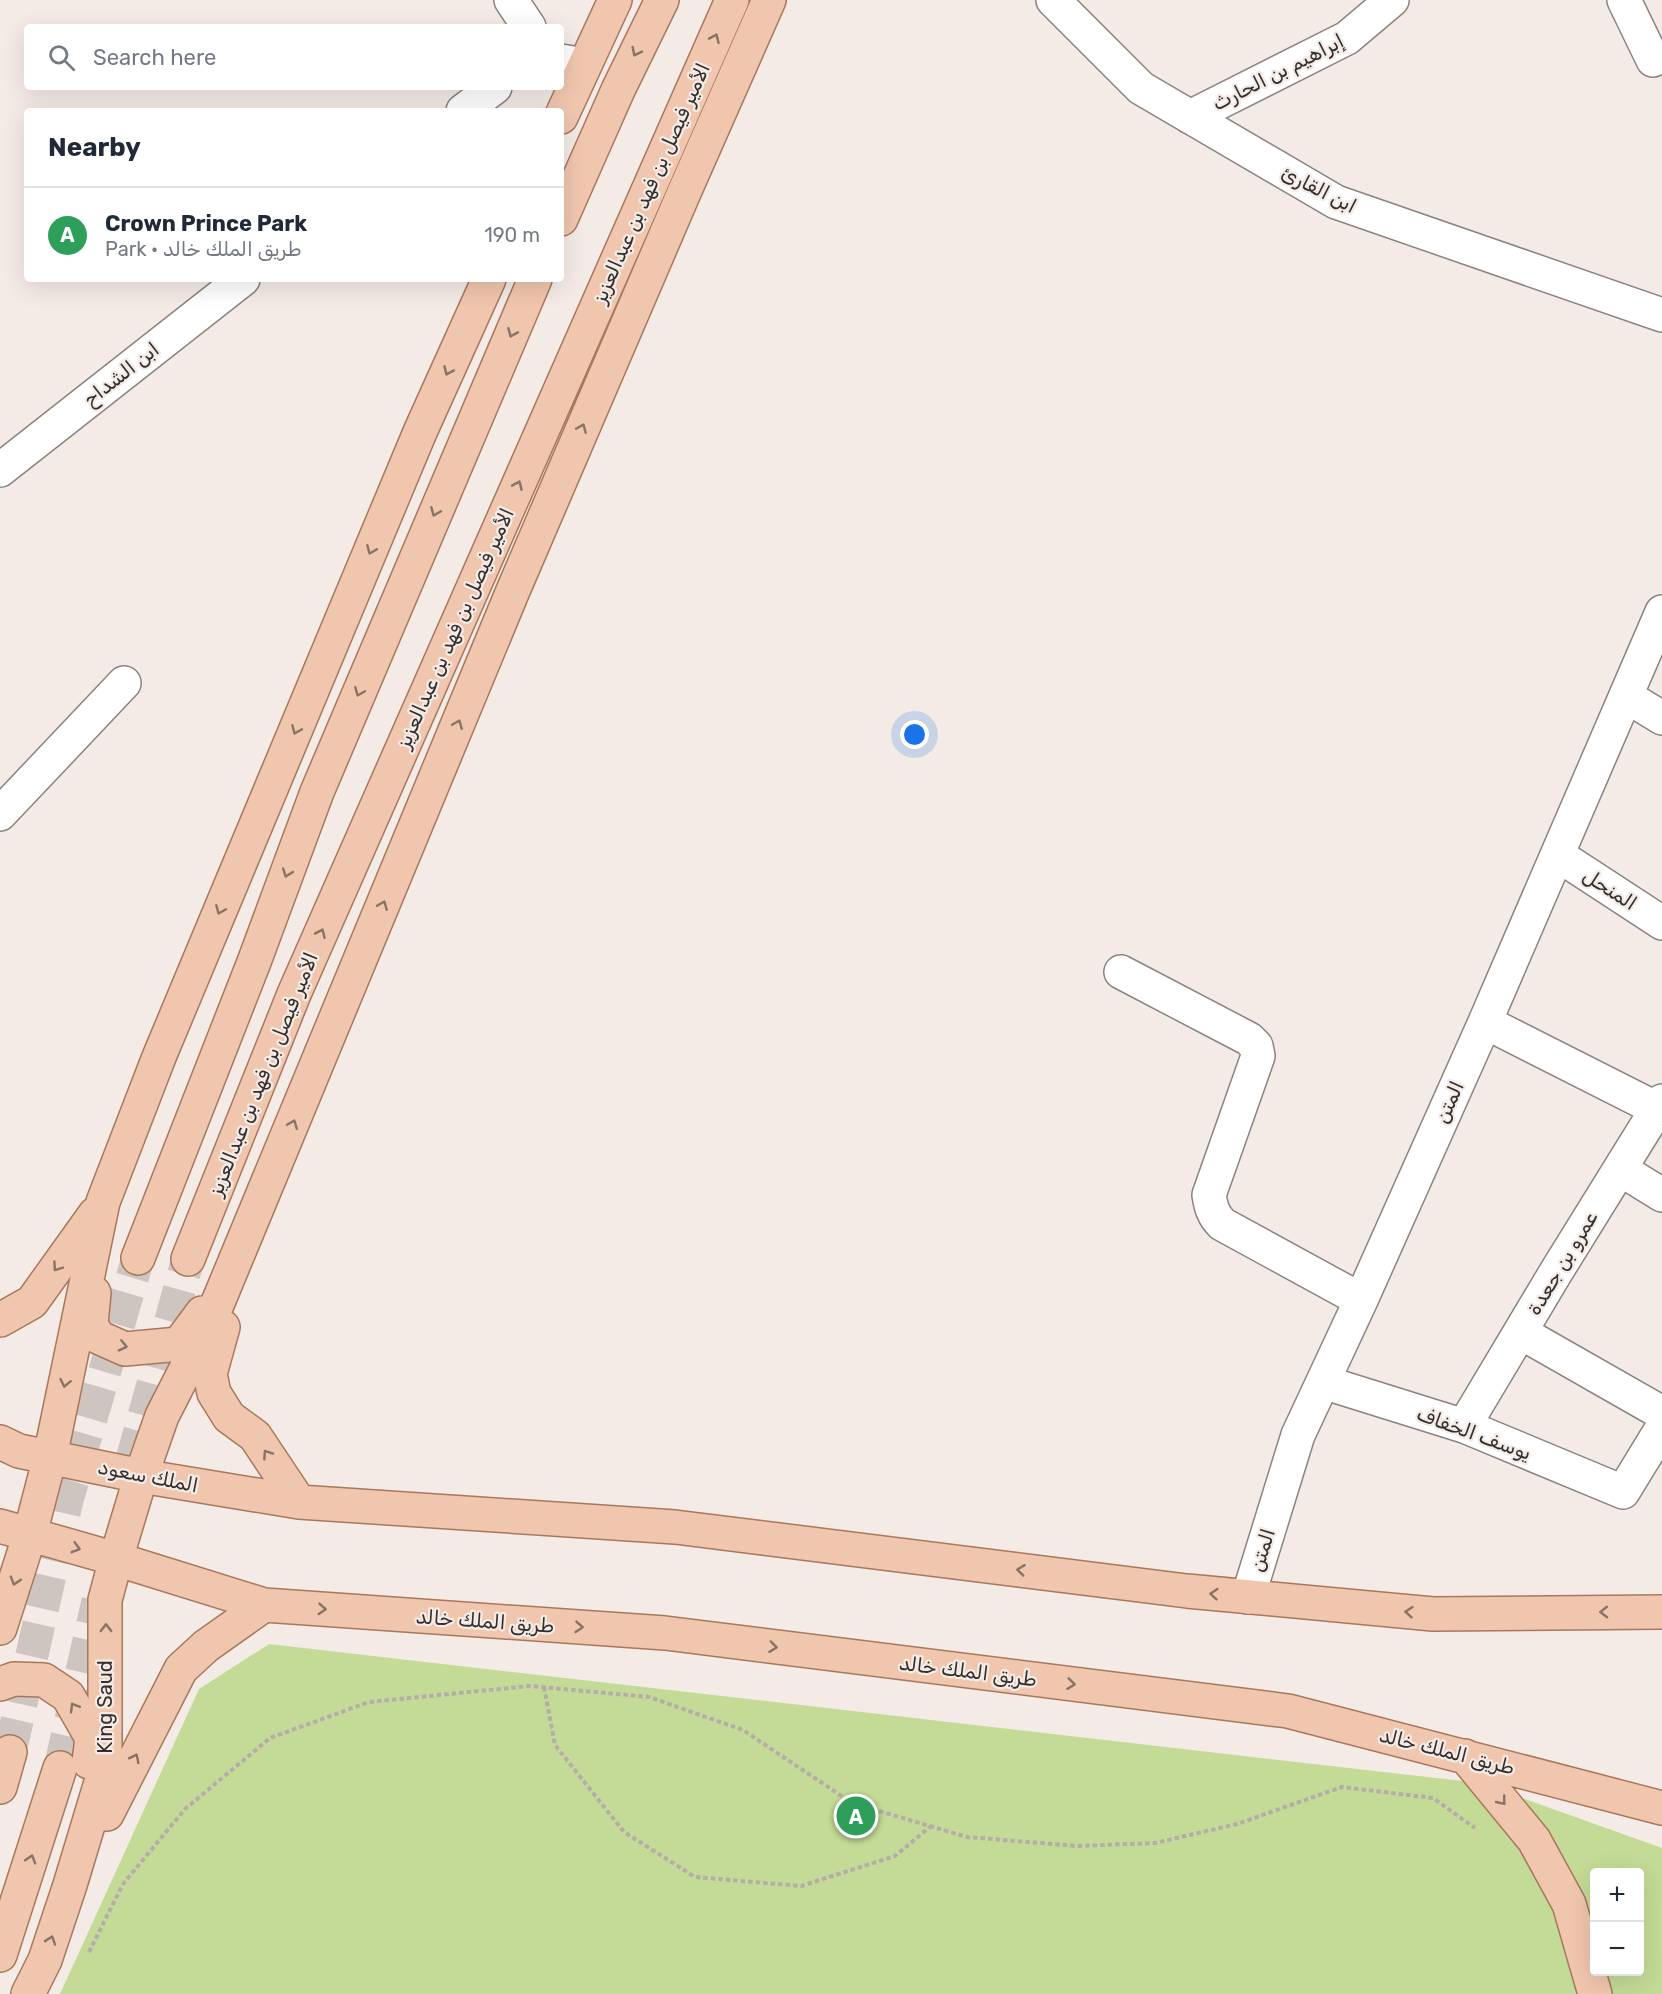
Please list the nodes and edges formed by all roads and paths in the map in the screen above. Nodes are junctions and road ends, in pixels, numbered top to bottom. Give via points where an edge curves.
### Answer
1 (510, 0) edge
2 (615, 0) edge
3 (662, 0) edge
4 (732, 0) edge
5 (769, 0) edge
6 (1053, 0) edge
7 (1392, 0) edge
8 (1624, 0) edge
9 (527, 24) edge
10 (1653, 60) dead end
11 (573, 63) edge
12 (491, 90) edge
13 (467, 108) edge
14 (563, 108) edge
15 (1190, 117) junction
16 (564, 212) edge
17 (239, 282) edge
18 (488, 282) edge
19 (534, 282) edge
20 (1662, 315) edge
21 (0, 470) edge
22 (1662, 612) edge
23 (124, 683) dead end
24 (1626, 696) junction
25 (1662, 718) edge
26 (0, 814) edge
27 (1558, 855) junction
28 (1662, 923) edge
29 (1121, 972) dead end
30 (1485, 1022) junction
31 (1659, 1105) edge
32 (1620, 1168) junction
33 (271, 1178) junction
34 (1662, 1195) edge
35 (103, 1202) junction
36 (138, 1258) tunnel mouth
37 (188, 1259) tunnel mouth
38 (1361, 1300) junction
39 (0, 1320) edge
40 (1520, 1332) junction
41 (1323, 1382) junction
42 (1662, 1413) edge
43 (1464, 1426) junction
44 (1662, 1428) edge
45 (0, 1442) edge
46 (50, 1457) junction
47 (141, 1476) junction
48 (299, 1502) junction
49 (15, 1530) edge
50 (116, 1559) junction
51 (1248, 1596) junction
52 (264, 1605) junction
53 (1662, 1612) edge
54 (0, 1628) edge
55 (0, 1684) edge
56 (544, 1687) junction
57 (10, 1752) tunnel mouth
58 (1465, 1756) junction
59 (60, 1768) tunnel mouth
60 (0, 1787) edge
61 (1662, 1808) edge
62 (931, 1826) junction
63 (1476, 1829) dead end
64 (70, 1885) junction
65 (88, 1954) dead end
66 (0, 1955) edge
67 (28, 1994) edge
68 (1595, 1994) edge

1 - 9 street
2 - 11 main road
3 -> 16 main road
37 -> 4 main road, الأمير فيصل بن فهد بن عبدالعزيز via 294,994
33 -> 5 main road, الأمير فيصل بن فهد بن عبدالعزيز via 507,604
6 - 15 street, ابن القارئ via 1141,88
7 - 15 street, إبراهيم بن الحارث via 1347,38
8 - 10 street
11 - 14 main road
12 - 13 street
15 - 20 street, ابن القارئ via 1336,202
17 - 21 street, ابن الشداح
18 -> 35 main road via 420,432 159,1057
19 -> 36 main road via 317,792
22 - 24 street, المتن
23 - 26 street
24 - 25 street
24 - 27 street, المتن
27 - 28 street, المنحل
27 - 30 street, المتن
29 - 38 street via 1256,1046 1258,1056 1209,1194 1215,1217
30 - 31 street
30 - 38 street, المتن
31 - 32 street, عمرو بن جعدة
32 - 34 street
32 - 40 street, عمرو بن جعدة
35 -> 33 main road via 91,1324 98,1337 125,1349 179,1344 201,1316
33 - 47 main road, King Saud via 209,1324 162,1416
48 -> 33 main road via 255,1436 229,1417 214,1394 210,1374 235,1279
35 -> 39 main road via 32,1302
35 -> 46 main road
38 - 41 street, المتن
40 - 42 street
40 - 43 street, عمرو بن جعدة
41 - 43 street, يوسف الخفاف
41 - 51 street, المتن via 1298,1435
43 - 44 street, يوسف الخفاف via 1623,1492
45 - 46 main road, الملك سعود via 19,1451
46 - 47 main road, الملك سعود
46 - 49 main road
47 - 48 main road, الملك سعود
47 - 50 main road, King Saud
51 -> 48 main road via 675,1527
49 -> 50 main road
49 -> 54 main road
50 - 52 main road
64 -> 50 main road, King Saud via 105,1769 105,1600
53 -> 51 main road via 1433,1614
52 -> 58 main road, طريق الملك خالد via 664,1634 1276,1710
64 -> 52 main road via 181,1669
64 -> 55 main road via 92,1738 68,1696 44,1680 14,1679
56 - 62 path via 649,1697 743,1730 852,1803
56 - 62 path via 555,1745 624,1832 695,1877 801,1886 895,1856
56 - 65 path via 369,1702 270,1738 185,1809 123,1884
57 - 60 main road
58 - 61 main road, طريق الملك خالد
58 -> 68 main road via 1534,1840 1569,1904
66 -> 59 main road
62 - 63 path via 967,1837 1077,1846 1155,1843 1237,1824 1342,1787 1433,1798
67 -> 64 main road, King Saud via 45,1960

